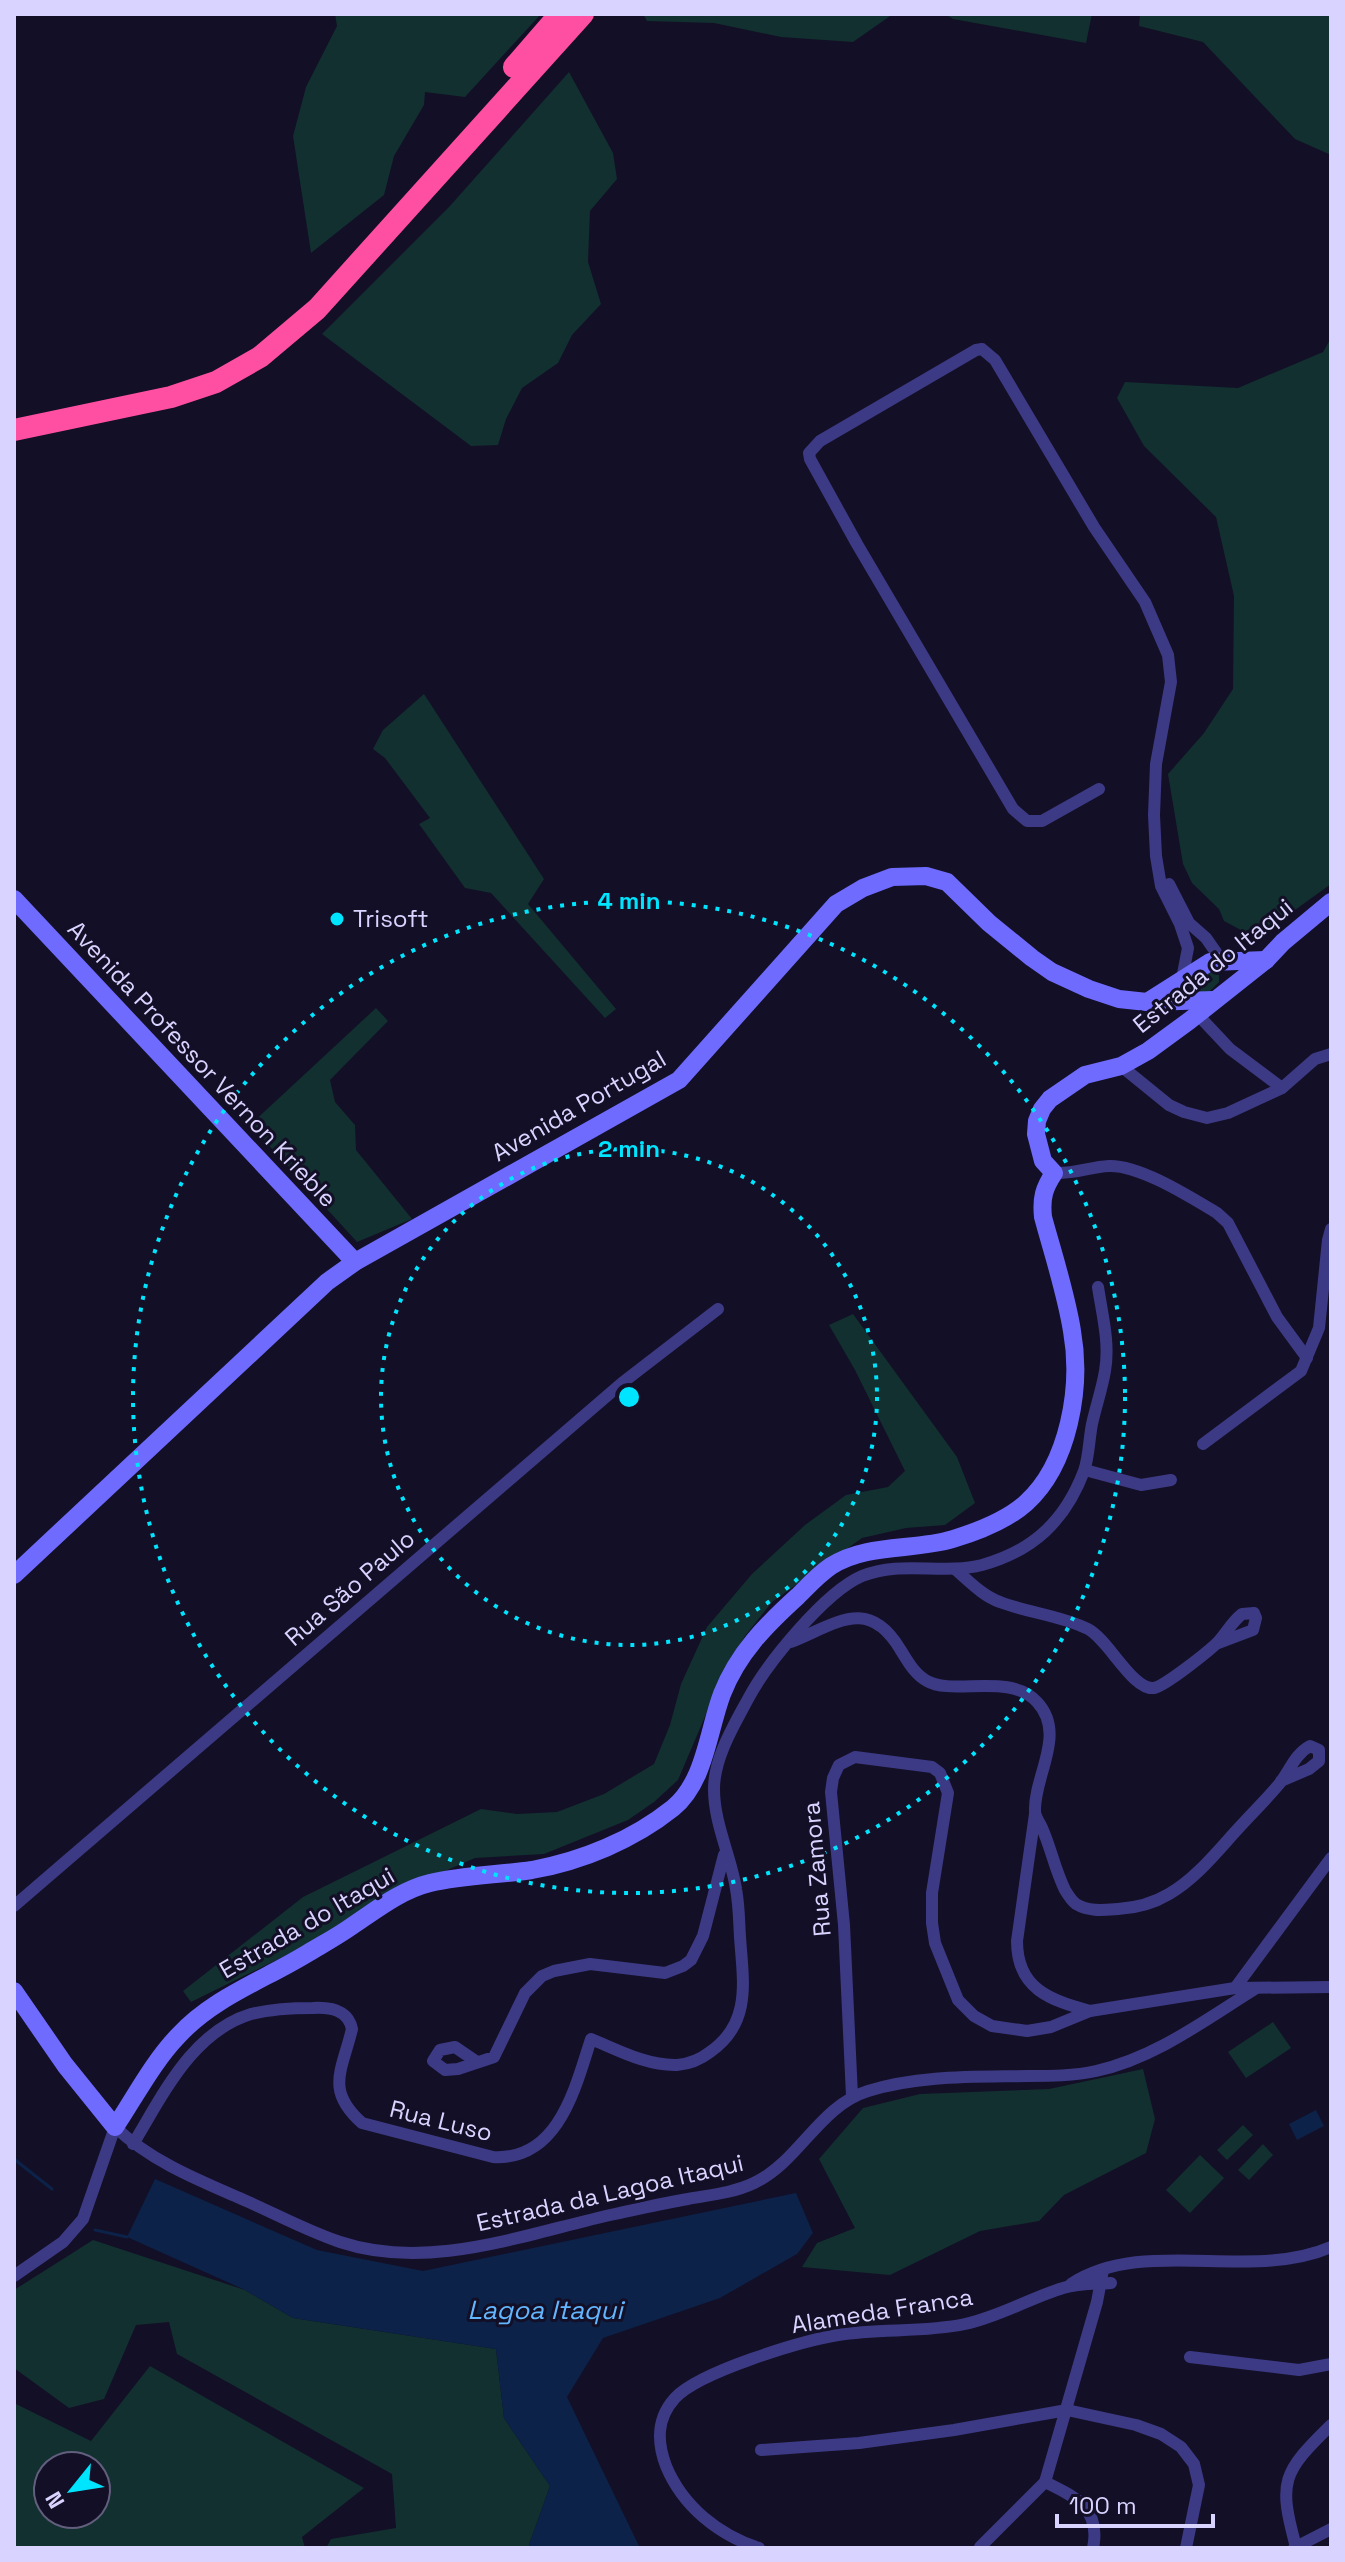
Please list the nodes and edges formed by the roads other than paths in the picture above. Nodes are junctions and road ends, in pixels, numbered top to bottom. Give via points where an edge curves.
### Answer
1 (560, 14) edge
2 (584, 14) edge
3 (14, 418) edge
4 (14, 430) edge
5 (1099, 789) dead end
6 (1156, 856) junction
7 (14, 899) edge
8 (1331, 902) edge
9 (1266, 960) junction
10 (1222, 961) junction
11 (1182, 979) junction
12 (1214, 1000) junction
13 (1147, 1002) junction
14 (1191, 1008) junction
15 (1331, 1054) edge
16 (1121, 1066) junction
17 (1282, 1088) junction
18 (1054, 1173) junction
19 (1331, 1229) edge
20 (355, 1262) junction
21 (1098, 1287) dead end
22 (718, 1309) dead end
23 (1307, 1358) junction
24 (1203, 1444) dead end
25 (1085, 1470) junction
26 (1171, 1480) dead end
27 (956, 1570) junction
28 (14, 1575) edge
29 (788, 1643) junction
30 (1216, 1644) dead end
31 (1281, 1781) dead end
32 (1035, 1813) junction
33 (725, 1852) junction
34 (1331, 1858) edge
35 (14, 1906) edge
36 (1331, 1987) edge
37 (1235, 1988) junction
38 (1255, 1989) junction
39 (14, 1991) edge
40 (1090, 2011) junction
41 (477, 2062) dead end
42 (852, 2096) junction
43 (115, 2127) junction
44 (133, 2144) junction
45 (1331, 2247) edge
46 (1145, 2261) junction
47 (1103, 2270) junction
48 (14, 2276) edge
49 (1105, 2283) junction
50 (1065, 2287) junction
51 (1190, 2357) dead end
52 (1331, 2364) edge
53 (1067, 2410) junction
54 (1331, 2425) edge
55 (761, 2450) dead end
56 (1045, 2482) junction
57 (1331, 2529) edge
58 (1295, 2547) edge
59 (759, 2548) edge
60 (976, 2548) edge
61 (1093, 2548) edge
62 (1186, 2548) edge

1 - 3 highway via 393,211 277,333 237,360 179,385
2 - 4 highway via 317,309 260,357 216,382 183,393
5 - 6 street via 1042,821 1027,821 1013,809 810,459 820,441 976,350 995,360 1145,602 1168,655 1171,682 1156,764
6 - 10 street via 1189,923
6 - 11 street via 1161,886 1188,948
7 - 20 street, Avenida Professor Vernon Krieble
8 - 9 street, Estrada do Itaqui
9 - 10 street
9 - 12 street, Estrada do Itaqui
10 - 11 street via 1210,962
10 - 12 street via 1227,979
11 - 13 street
11 - 14 street
12 - 14 street, Avenida Portugal
13 - 14 street, Avenida Portugal
13 - 20 street, Avenida Portugal via 1111,996 1052,972 947,882 926,876 892,877 836,904 679,1080
14 - 16 street, Estrada do Itaqui via 1176,1031
14 - 17 street via 1230,1049
15 - 17 street via 1315,1059
16 - 17 street via 1169,1105 1207,1118
16 - 18 street, Estrada do Itaqui via 1085,1075 1042,1109 1036,1134 1043,1161
18 - 23 street via 1113,1166 1134,1169 1217,1213 1228,1223 1277,1317
18 - 43 street, Estrada do Itaqui via 1041,1198 1072,1330 1075,1391 1062,1448 1045,1481 1024,1505 951,1540 884,1548 831,1566 763,1628 739,1658 722,1693 694,1782 673,1808 618,1843 569,1862 424,1885 376,1909 198,2016 176,2037
19 - 23 street via 1321,1318
20 - 28 street, Avenida Portugal via 327,1282
21 - 25 street via 1106,1369
22 - 35 street, Rua São Paulo via 622,1383
23 - 24 street via 1288,1382
25 - 26 street via 1141,1485
25 - 27 street via 1062,1513 1036,1542 1002,1559
27 - 29 street via 895,1569 861,1577 840,1590
27 - 30 street via 999,1602 1088,1629 1146,1687 1157,1687
29 - 32 street via 844,1621 869,1618 890,1632 918,1676 929,1683 1002,1687 1037,1701 1050,1724 1050,1737
29 - 33 street via 751,1693 715,1775
31 - 32 street via 1172,1893 1126,1908 1098,1911 1075,1903 1063,1886
32 - 40 street via 1017,1956 1023,1973 1044,1995
33 - 41 street via 703,1936 691,1960 665,1973 590,1964 542,1976 525,1993 494,2057
33 - 44 street, Rua Luso via 736,1888 743,1982 740,2015 732,2033 708,2054 676,2065 637,2058 591,2039 558,2122 527,2153 493,2157 362,2123 349,2112 338,2086 350,2021 339,2011 315,2007 249,2015 208,2037 177,2073
34 - 37 street
36 - 38 street, Rua Zamora
37 - 38 street, Rua Zamora
37 - 40 street, Rua Zamora
38 - 42 street, Estrada da Lagoa Itaqui via 1170,2042 1094,2072 891,2084
39 - 43 street
40 - 42 street, Rua Zamora via 1051,2027 1008,2030 974,2016 958,2000 941,1963 932,1923 948,1793 943,1779 932,1767 849,1759 839,1765 831,1792
42 - 44 street, Estrada da Lagoa Itaqui via 766,2177 731,2192 435,2252 375,2250 341,2242 212,2187
43 - 44 street
43 - 48 street, Estrada do Itaqui via 83,2219 63,2242
45 - 46 street via 1293,2260
46 - 47 street
46 - 49 street
47 - 49 street
47 - 50 street
49 - 50 street, Alameda Franca
49 - 53 street
50 - 59 street, Alameda Franca via 968,2323 810,2340 758,2357 676,2396 658,2434 673,2480 693,2508 720,2531
51 - 52 street via 1299,2370
53 - 55 street via 859,2443
53 - 56 street
53 - 62 street via 1161,2434 1190,2457 1199,2485
54 - 58 street via 1304,2451 1286,2489
56 - 60 street
56 - 61 street via 1071,2495 1090,2513 1096,2535
57 - 58 street

